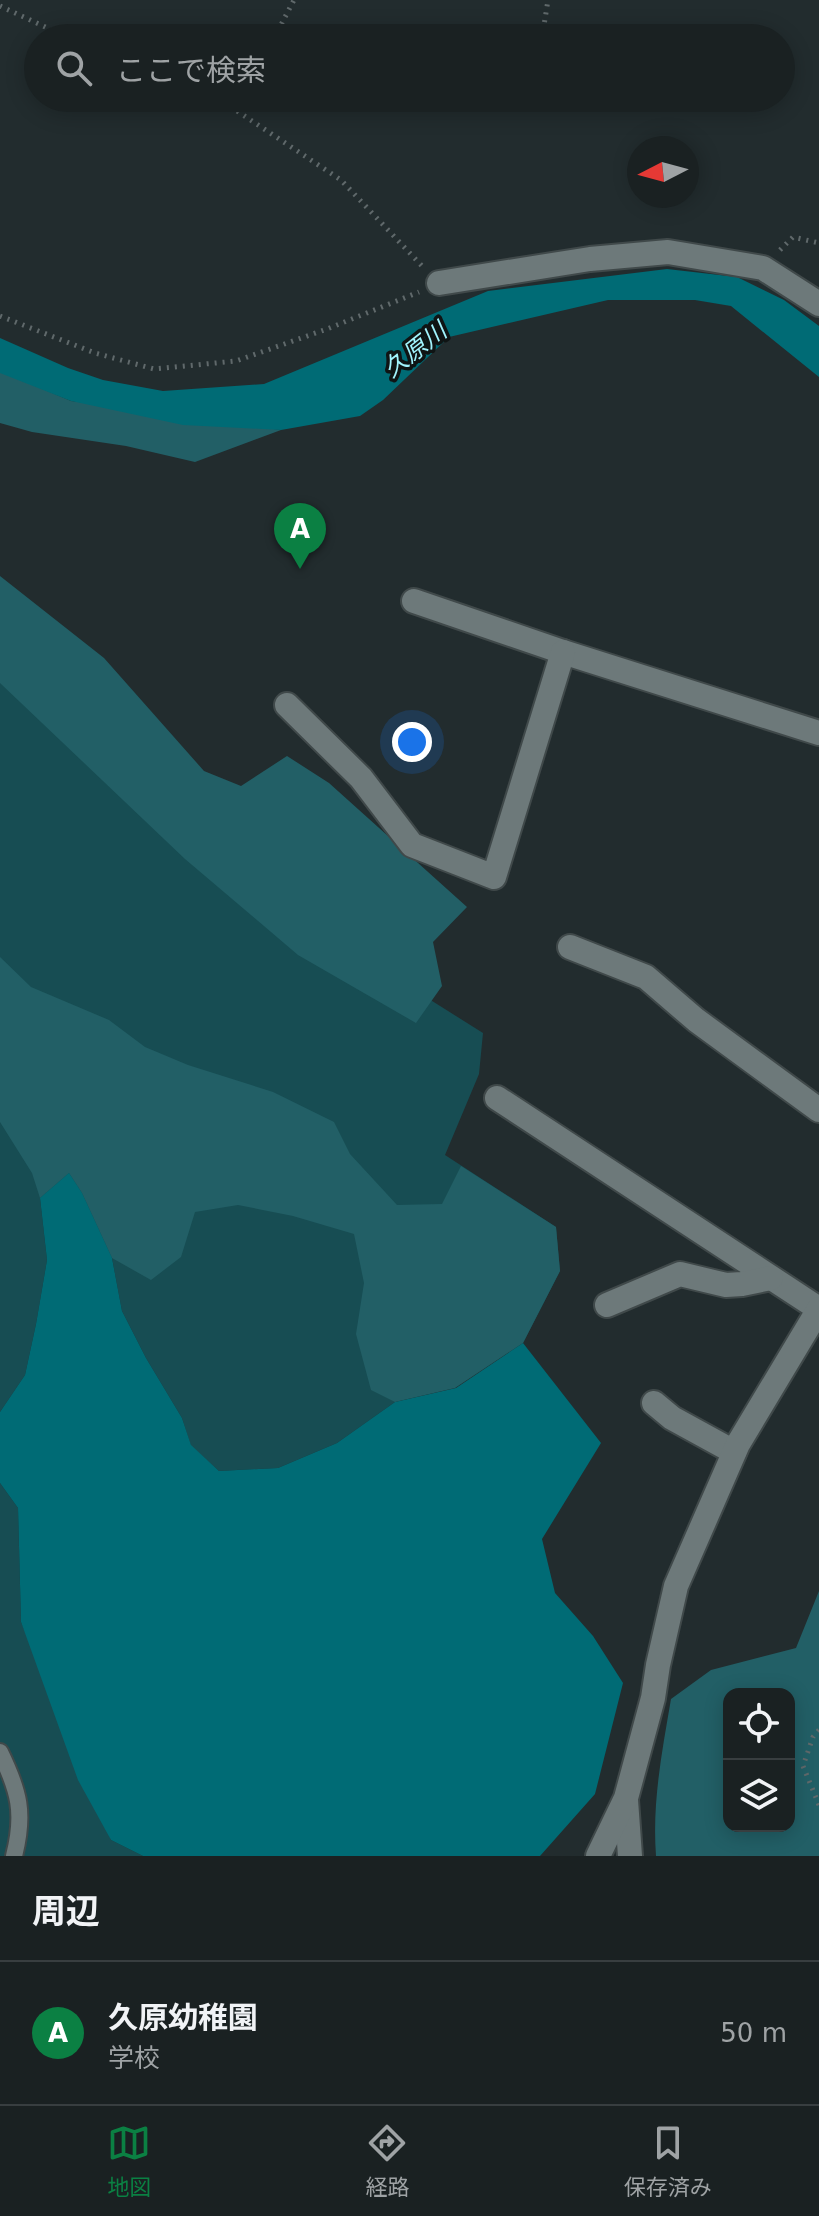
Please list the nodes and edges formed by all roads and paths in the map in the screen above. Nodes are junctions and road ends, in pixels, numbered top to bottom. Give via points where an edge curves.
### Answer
1 (294, 0) edge
2 (548, 0) edge
3 (0, 6) edge
4 (39, 24) edge
5 (281, 24) edge
6 (544, 24) edge
7 (239, 112) edge
8 (819, 243) edge
9 (763, 268) junction
10 (439, 283) junction
11 (819, 304) edge
12 (0, 316) edge
13 (414, 601) dead end
14 (563, 652) junction
15 (287, 705) dead end
16 (819, 733) edge
17 (570, 947) dead end
18 (497, 1098) dead end
19 (819, 1110) edge
20 (771, 1278) junction
21 (607, 1305) dead end
22 (816, 1320) edge
23 (654, 1403) dead end
24 (734, 1452) junction
25 (819, 1730) edge
26 (0, 1752) edge
27 (626, 1798) junction
28 (819, 1805) edge
29 (14, 1856) edge
30 (598, 1856) edge
31 (630, 1856) edge

1 - 5 path
2 - 6 path
3 - 4 path
7 - 10 path via 341,180
8 - 9 path via 793,237
9 - 10 street via 668,252
9 - 11 street
10 - 12 path via 236,361 154,369 95,353
13 - 14 street
14 - 15 street via 494,877 412,845 361,778
14 - 16 street
17 - 19 street via 646,977
18 - 20 street
20 - 21 street via 726,1285 680,1274
20 - 22 street
22 - 24 street
23 - 24 street
24 - 27 street via 676,1586
25 - 28 path via 803,1766
26 - 29 lane via 20,1808
27 - 30 street
27 - 31 street

